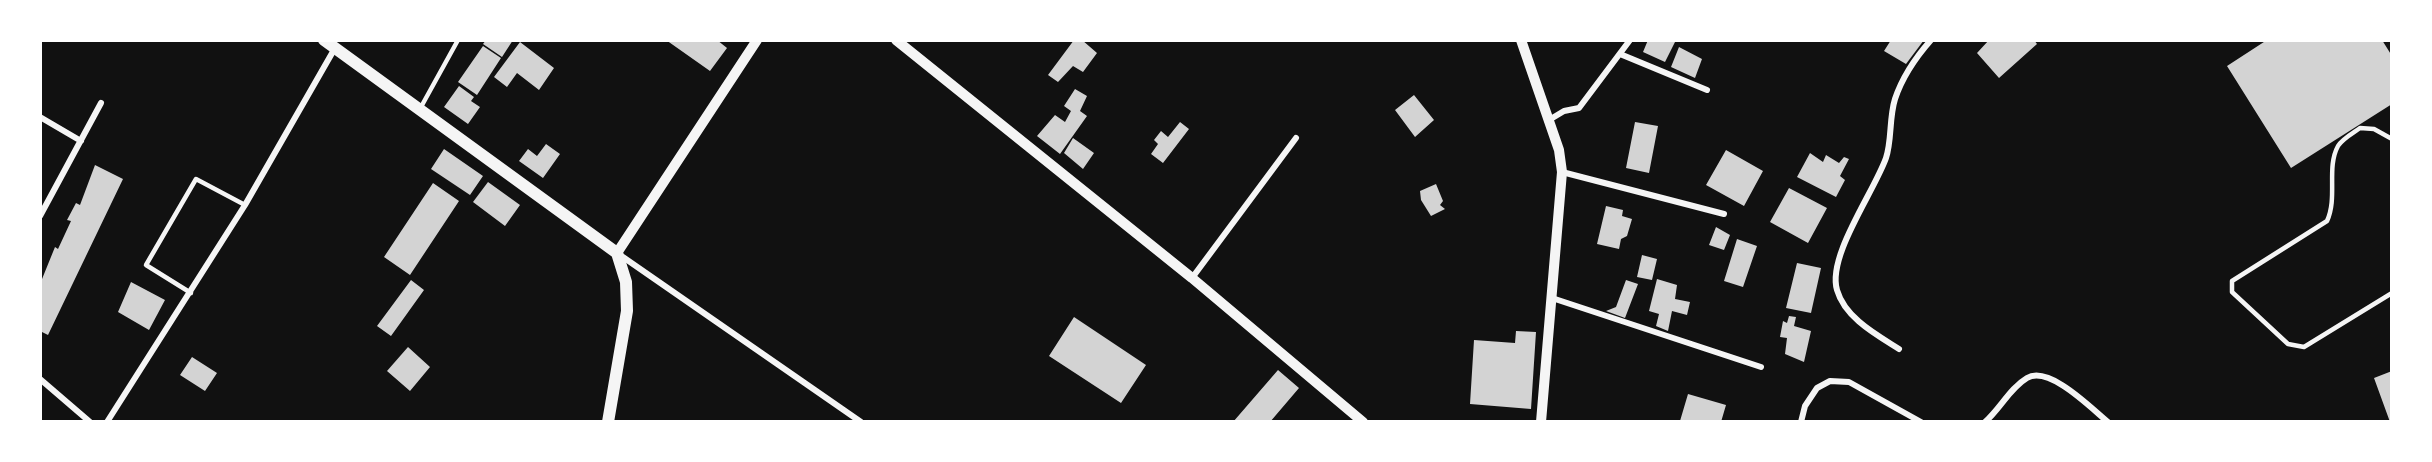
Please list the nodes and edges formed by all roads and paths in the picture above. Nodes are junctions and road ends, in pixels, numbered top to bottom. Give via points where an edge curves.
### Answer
1 (324, 40) edge
2 (458, 40) edge
3 (757, 40) edge
4 (896, 40) edge
5 (1521, 40) edge
6 (1630, 40) edge
7 (1931, 40) edge
8 (338, 44) edge
9 (1620, 54) junction
10 (1707, 90) dead end
11 (101, 103) dead end
12 (420, 110) junction
13 (40, 117) edge
14 (1548, 121) junction
15 (1296, 138) dead end
16 (2391, 139) edge
17 (81, 141) junction
18 (1562, 172) junction
19 (245, 205) junction
20 (1724, 214) dead end
21 (40, 216) edge
22 (617, 253) junction
23 (1192, 278) junction
24 (191, 293) junction
25 (2391, 293) edge
26 (1552, 298) junction
27 (1899, 349) dead end
28 (1761, 367) dead end
29 (40, 380) edge
30 (90, 422) edge
31 (107, 422) edge
32 (608, 422) edge
33 (861, 422) edge
34 (1363, 422) edge
35 (1540, 422) edge
36 (1801, 422) edge
37 (1921, 422) edge
38 (1985, 422) edge
39 (2108, 422) edge

1 - 8 main road
2 - 12 lane
3 - 22 street
4 - 23 street
5 - 14 street
6 - 9 street
7 - 27 street via 1916,58 1895,100 1886,157 1838,258 1837,289 1847,309
8 - 12 main road
8 - 19 street
9 - 10 street
9 - 14 street via 1579,108 1564,111
11 - 17 street
12 - 22 main road
13 - 17 street
14 - 18 street
15 - 23 street
16 - 25 lane via 2374,129 2360,128 2339,144 2334,157 2332,210 2327,220 2232,280 2232,291 2255,314 2288,344 2304,347
17 - 21 street
18 - 20 street
18 - 26 street
19 - 24 street
19 - 24 lane via 196,179 146,265
22 - 32 main road via 626,282 627,311
22 - 33 street
23 - 34 street
24 - 31 street
26 - 28 street
26 - 35 street
29 - 30 street
36 - 37 street via 1805,406 1817,388 1830,381 1849,382
38 - 39 street via 2028,377 2040,375 2054,379

